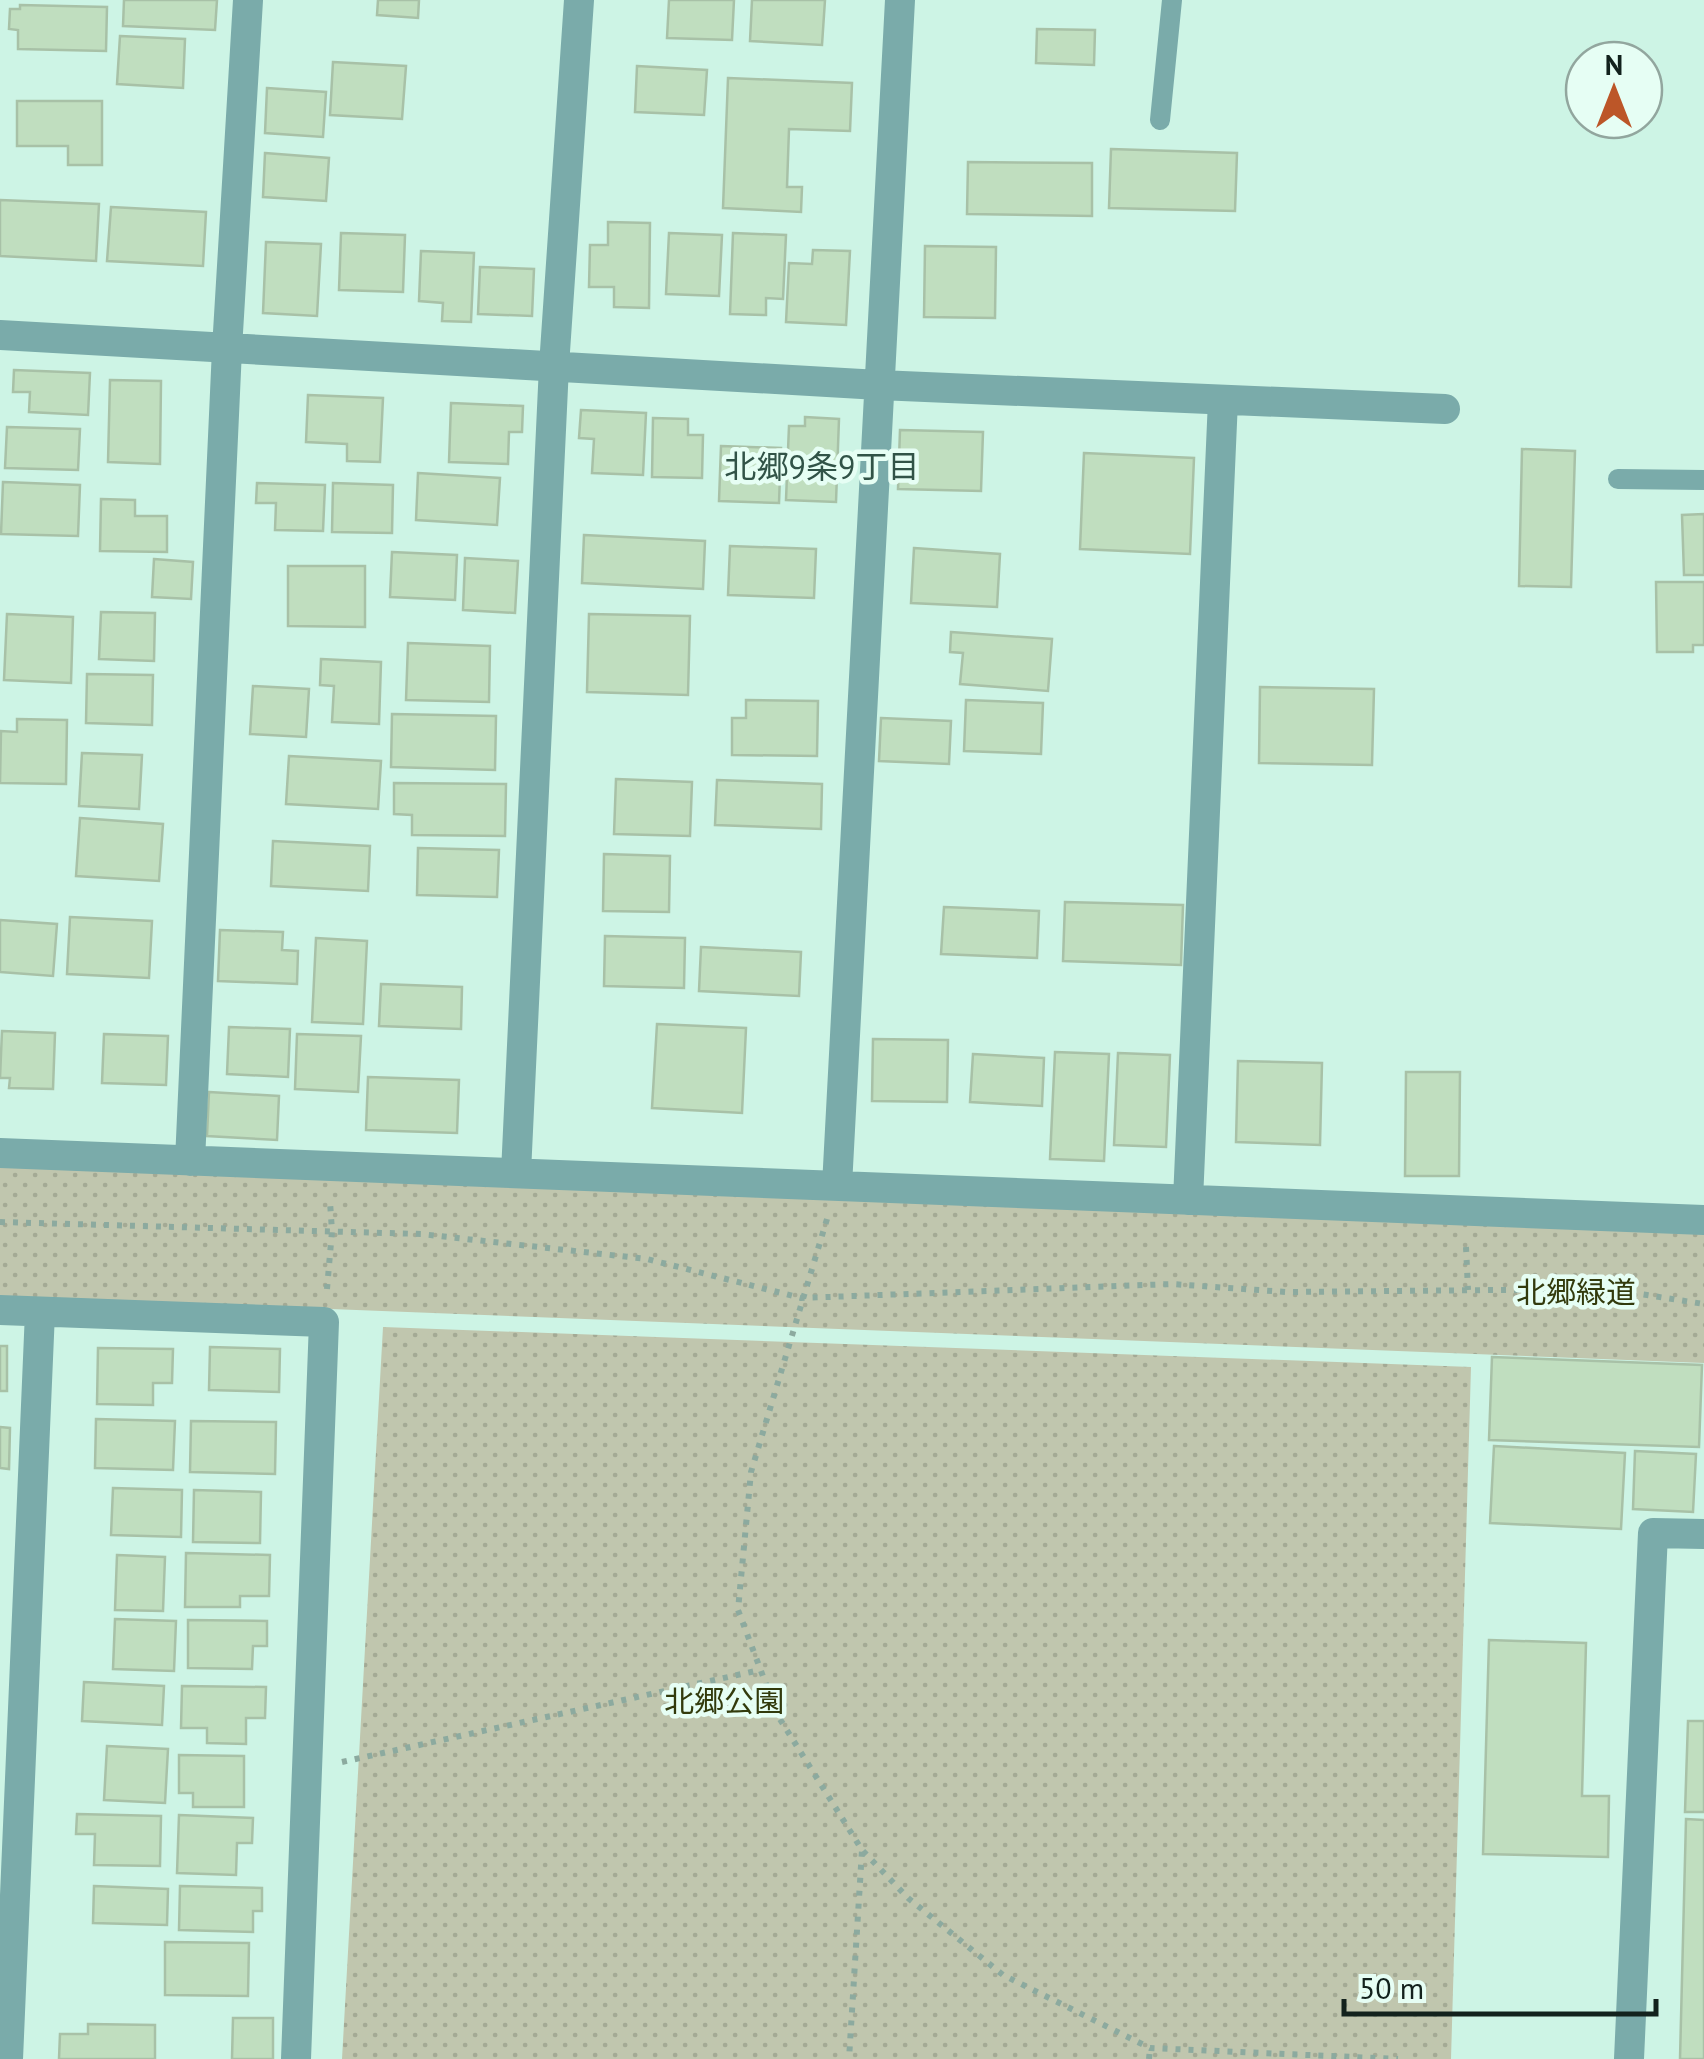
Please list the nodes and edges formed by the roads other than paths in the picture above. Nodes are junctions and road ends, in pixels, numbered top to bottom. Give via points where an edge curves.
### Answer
1 (248, 0) edge
2 (578, 0) edge
3 (900, 0) edge
4 (1172, 0) edge
5 (1160, 120) dead end
6 (0, 335) edge
7 (227, 348) junction
8 (554, 366) junction
9 (880, 385) junction
10 (1224, 400) junction
11 (1445, 409) dead end
12 (1618, 479) dead end
13 (1704, 480) edge
14 (0, 1153) edge
15 (190, 1160) junction
16 (516, 1173) junction
17 (837, 1186) junction
18 (1188, 1200) junction
19 (1704, 1220) edge
20 (0, 1310) edge
21 (40, 1312) junction
22 (1704, 1534) edge
23 (9, 1841) edge
24 (8, 2059) edge
25 (296, 2059) edge
26 (1629, 2059) edge

1 - 7 street
2 - 8 street
3 - 9 street
4 - 5 lane
6 - 7 street
7 - 8 street
7 - 15 street
8 - 9 street
8 - 16 street
9 - 10 street
9 - 17 street
10 - 11 street
10 - 18 street
12 - 13 lane
14 - 15 street
15 - 16 street
16 - 17 street
17 - 18 street
18 - 19 street
20 - 21 street
21 - 23 street
21 - 25 street via 324,1322
22 - 26 street via 1653,1532
23 - 24 street

